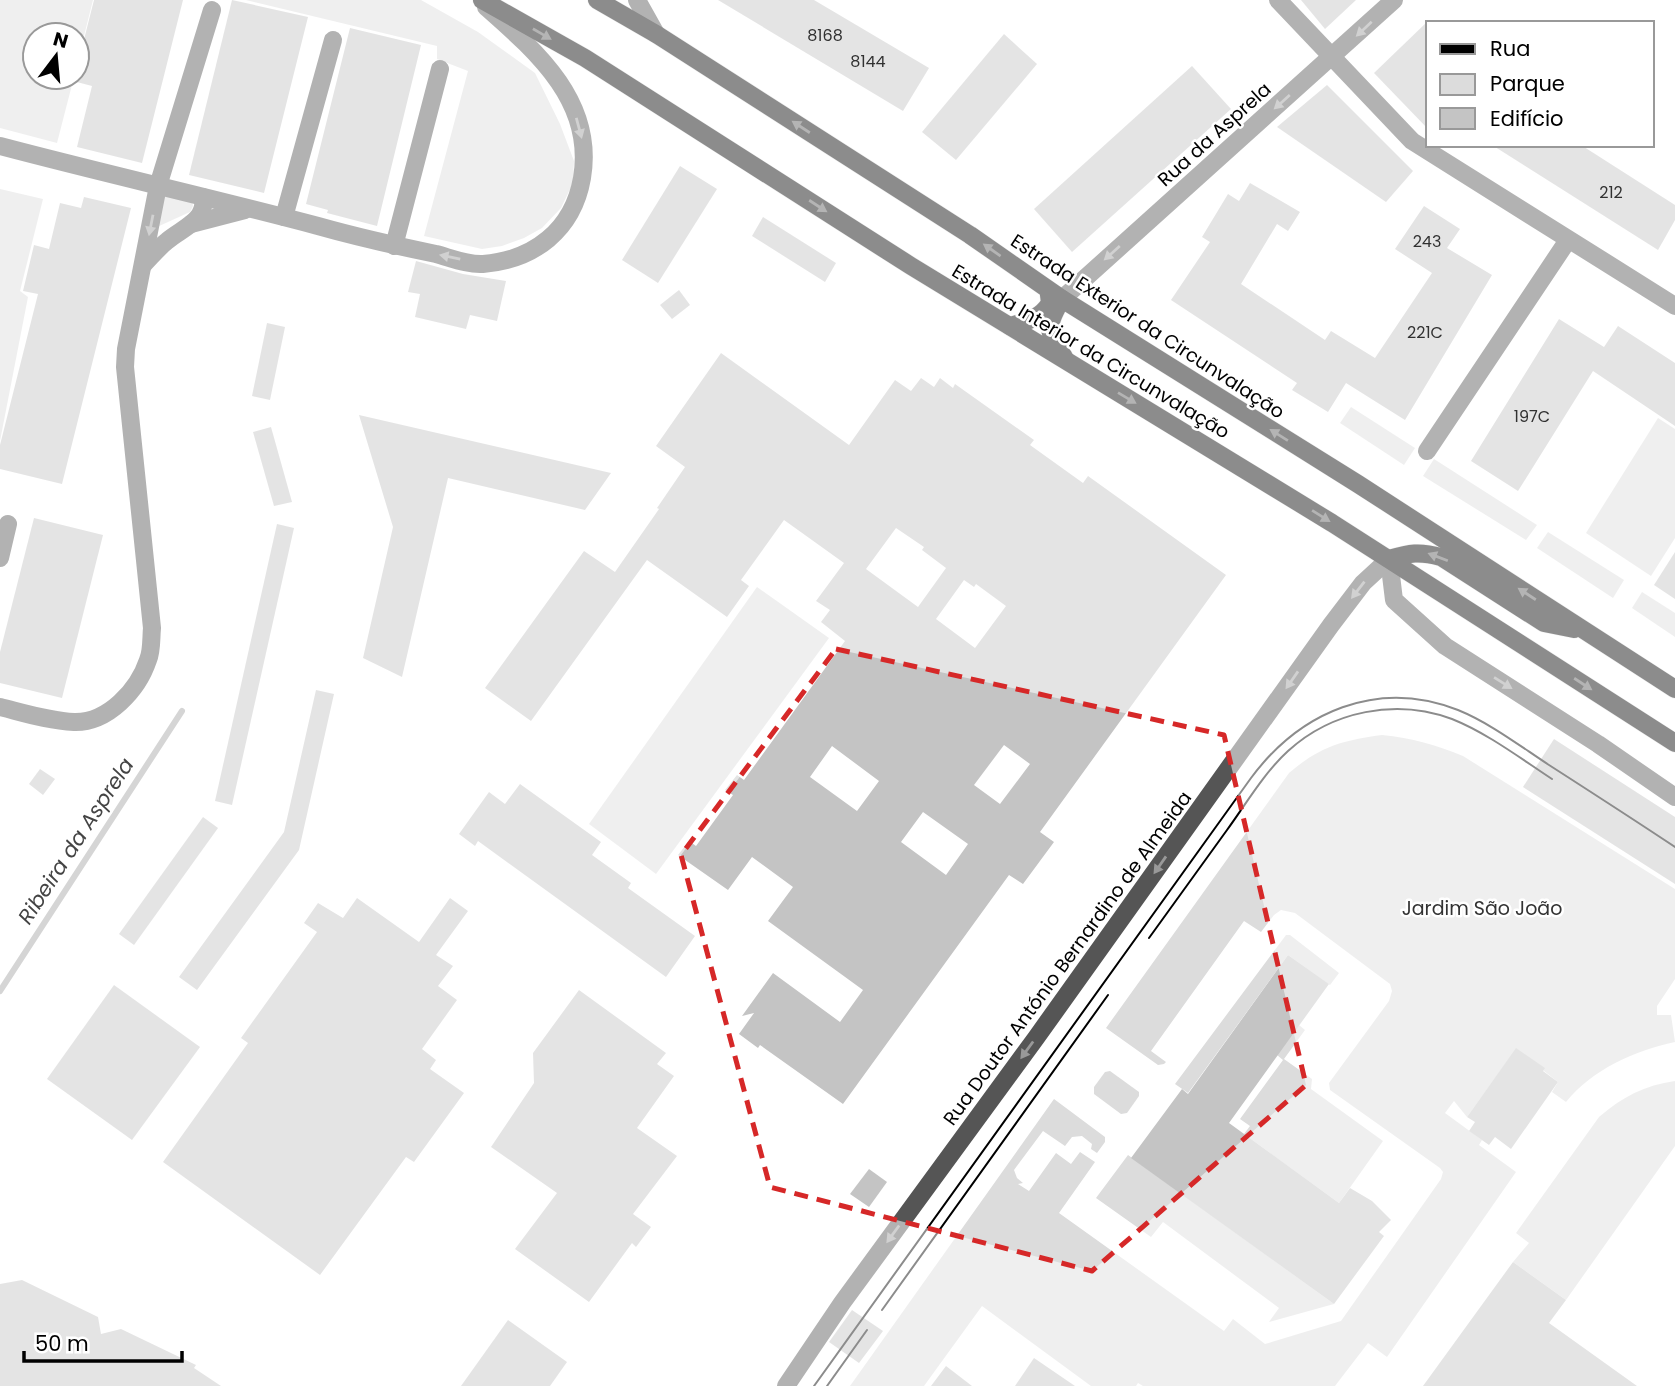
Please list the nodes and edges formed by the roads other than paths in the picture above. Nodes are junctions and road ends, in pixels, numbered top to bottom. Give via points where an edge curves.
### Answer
1 (481, 0) edge
2 (597, 0) edge
3 (637, 0) edge
4 (1278, 0) edge
5 (1394, 0) edge
6 (212, 10) dead end
7 (656, 34) junction
8 (333, 40) dead end
9 (1333, 57) junction
10 (440, 69) dead end
11 (0, 146) edge
12 (158, 186) junction
13 (203, 197) junction
14 (249, 209) junction
15 (284, 217) junction
16 (191, 224) junction
17 (1568, 240) junction
18 (394, 246) junction
19 (143, 265) junction
20 (1055, 294) junction
21 (1675, 306) edge
22 (1010, 326) junction
23 (1068, 363) junction
24 (1427, 451) dead end
25 (8, 524) dead end
26 (0, 558) edge
27 (1389, 559) junction
28 (1584, 631) junction
29 (1675, 689) edge
30 (0, 706) edge
31 (1675, 743) edge
32 (1675, 797) edge
33 (786, 1386) edge

1 -> 18 street via 526,42 568,95 581,133 584,167 579,193 567,220 545,244 509,259 480,264
1 -> 22 main road, Estrada Interior da Circunvalação via 585,58
2 - 7 main road, Estrada Exterior da Circunvalação
3 - 7 street
4 - 9 street
5 -> 9 street, Rua da Asprela
6 - 12 street
20 -> 7 main road, Estrada Exterior da Circunvalação
8 - 15 street
9 - 17 street via 1412,141
9 -> 20 street, Rua da Asprela
10 - 18 street
11 - 12 street
12 - 13 street
12 -> 19 street
13 - 14 street
13 - 16 street via 204,210
14 - 15 street
14 - 16 street
15 - 18 street
16 - 19 street
17 - 21 street
17 - 24 street
19 - 30 street via 125,367 152,628 149,658 137,684 96,719 49,719
20 - 22 main road via 1044,312
20 - 23 main road via 1049,327
28 -> 20 main road, Estrada Exterior da Circunvalação
22 - 23 main road, Estrada Interior da Circunvalação
23 -> 27 main road, Estrada Interior da Circunvalação
25 - 26 street
28 -> 27 main road via 1544,623 1441,557 1423,552
27 -> 31 main road, Estrada Interior da Circunvalação
27 -> 32 street via 1394,600 1445,646
27 -> 33 street, Rua Doutor António Bernardino de Almeida via 1363,583 1331,625
28 - 29 main road, Estrada Exterior da Circunvalação

